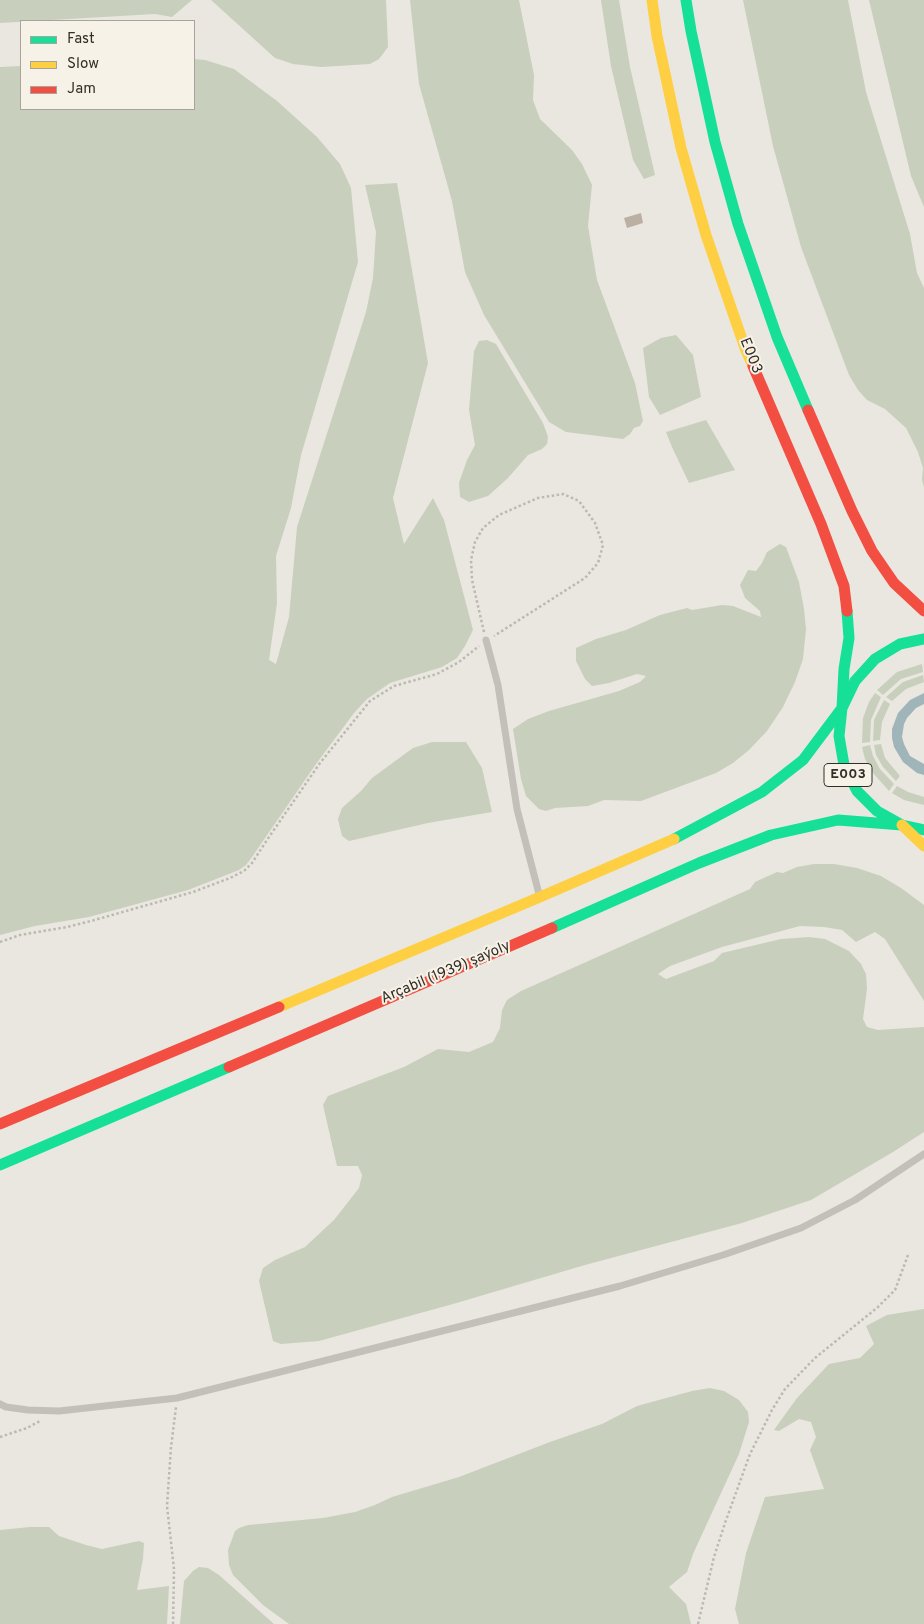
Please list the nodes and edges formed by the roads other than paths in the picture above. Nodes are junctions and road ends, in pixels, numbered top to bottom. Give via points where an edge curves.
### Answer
1 (652, 0) edge
2 (686, 0) edge
3 (924, 611) edge
4 (924, 639) edge
5 (486, 640) road end
6 (842, 708) junction
7 (902, 825) junction
8 (924, 830) edge
9 (924, 846) edge
10 (540, 897) junction
11 (0, 1124) edge
12 (924, 1154) edge
13 (0, 1165) edge
14 (0, 1404) edge

1 - 6 main road, E003 via 682,148 706,235 745,348 844,586 849,638
2 - 3 main road via 715,142 738,224 777,337 872,551 894,582
4 - 6 main road, E003 via 900,644 874,659 855,681
5 - 10 lane via 498,685 517,809
6 - 7 main road, E003 via 839,736 844,765 852,782 877,811
6 - 10 main road via 803,760 762,792 682,835
7 - 8 main road, E003
7 - 9 main road
7 - 13 main road, Arçabil (1939) şaýoly via 838,820 771,835 699,862
10 - 11 main road
12 - 14 lane via 855,1200 801,1228 620,1286 177,1398 59,1411 28,1410

